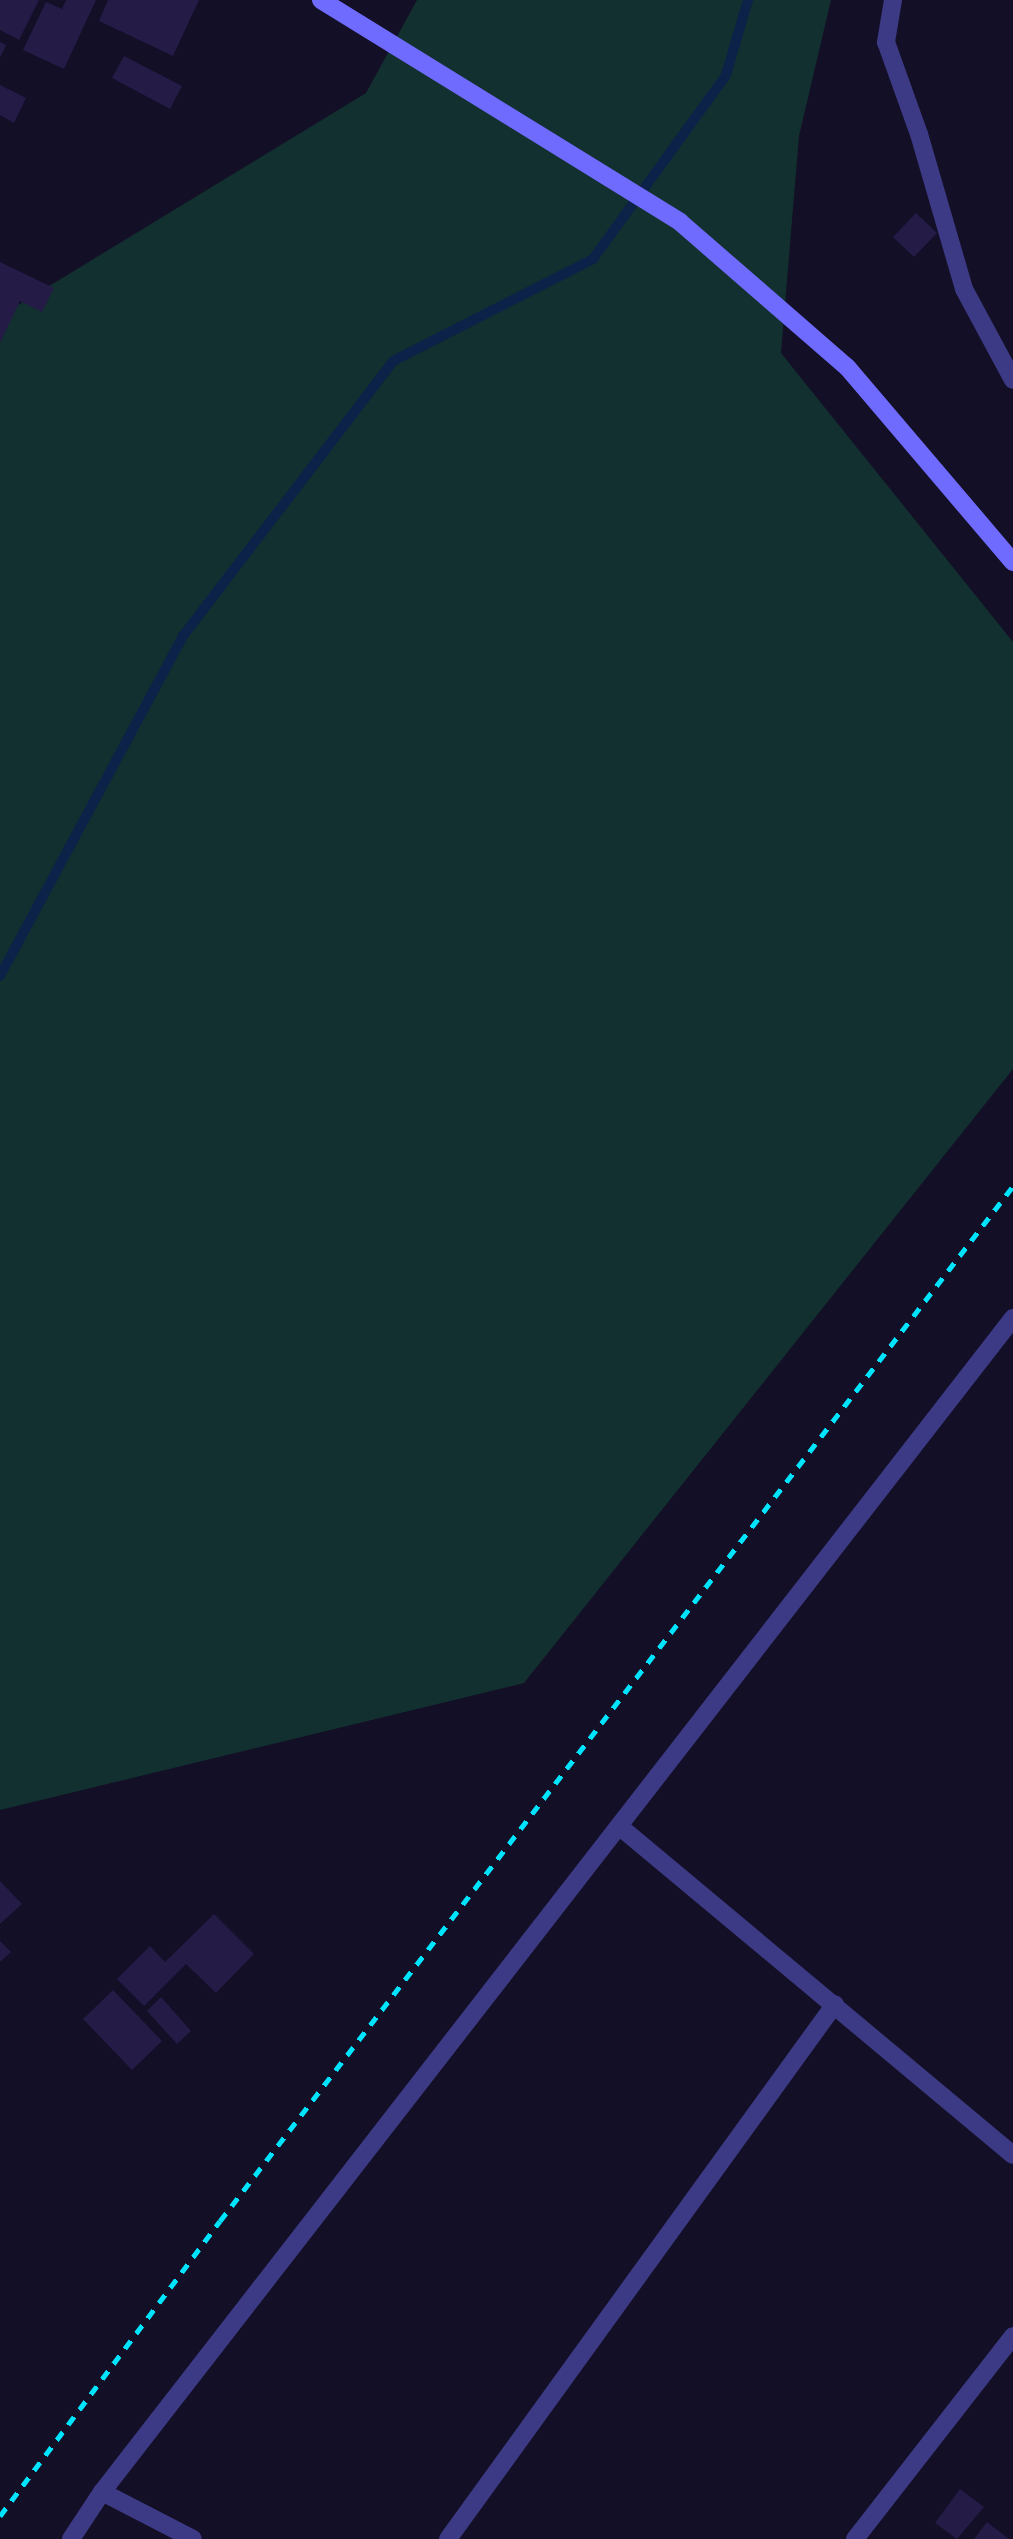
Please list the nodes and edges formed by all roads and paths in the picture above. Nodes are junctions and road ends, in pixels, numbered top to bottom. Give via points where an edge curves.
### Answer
1 (321, 0) edge
2 (893, 0) edge
3 (1013, 380) edge
4 (1013, 561) edge
5 (1013, 1318) edge
6 (619, 1826) junction
7 (835, 2004) junction
8 (1013, 2155) edge
9 (1013, 2336) edge
10 (102, 2492) junction
11 (71, 2539) edge
12 (193, 2539) edge
13 (448, 2539) edge
14 (855, 2539) edge

1 - 4 street via 680,222 847,367
2 - 3 street via 886,42 919,134 964,289
5 - 6 street
6 - 7 street
6 - 10 street
7 - 8 street
7 - 13 street
9 - 14 street
10 - 11 street
10 - 12 street

